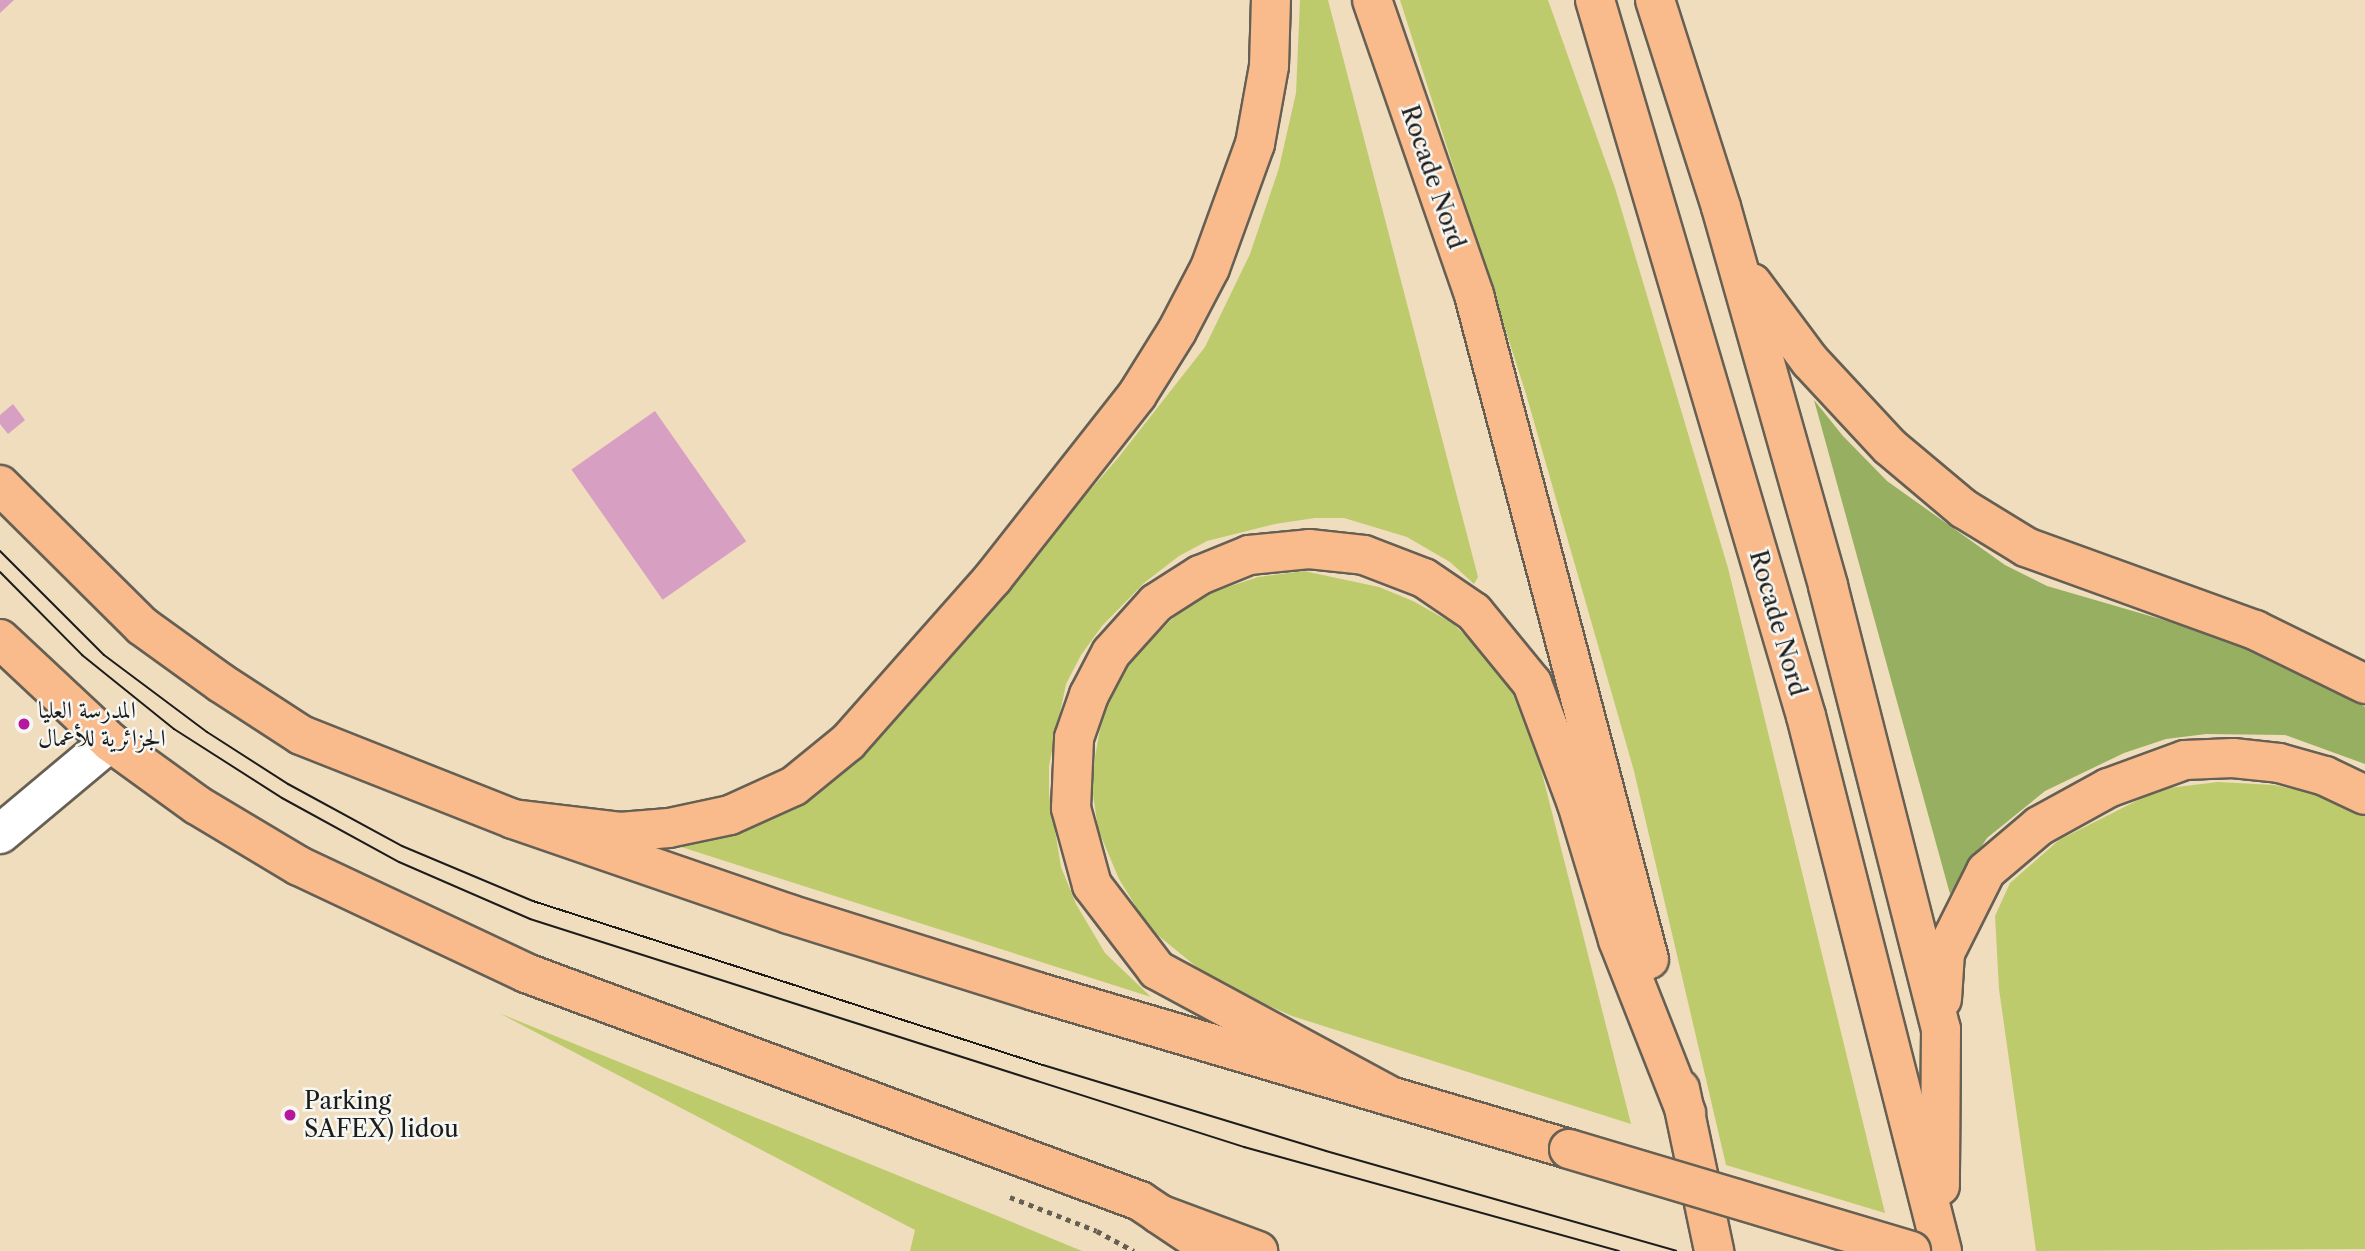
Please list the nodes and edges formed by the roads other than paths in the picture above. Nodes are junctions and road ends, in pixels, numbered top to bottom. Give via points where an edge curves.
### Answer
1 (1271, 0) edge
2 (1372, 0) edge
3 (1595, 0) edge
4 (1656, 0) edge
5 (1721, 207) junction
6 (0, 485) edge
7 (0, 639) edge
8 (2365, 684) edge
9 (110, 743) junction
10 (2365, 795) edge
11 (513, 819) junction
12 (0, 834) edge
13 (1941, 1029) junction
14 (1391, 1096) junction
15 (1686, 1113) junction
16 (1159, 1214) junction
17 (1931, 1248) edge
18 (1214, 1251) edge
19 (1258, 1251) edge
20 (1714, 1251) edge

1 - 11 main road via 1269,66 1255,144 1210,268 1177,331 1137,395 993,578 848,742 794,786 730,815 669,828 620,832
2 - 15 main road, Rocade Nord via 1474,295 1623,850
3 - 17 main road, Rocade Nord via 1806,716
4 - 5 main road
5 - 8 main road via 1752,284 1810,361 1890,447 1964,509 2026,547 2255,630
5 - 13 main road via 1828,586
6 - 11 main road via 142,626 221,683 301,735
7 - 9 main road
9 - 12 street
9 - 16 main road via 197,805 299,866 526,973 1140,1201
10 - 13 main road via 2325,776 2233,758 2185,760 2108,788 2039,827 1986,872 1945,954
11 - 14 main road via 789,914
13 - 17 main road
14 - 15 main road via 1157,970 1092,885 1085,859 1072,808 1074,738 1111,653 1156,603 1200,575 1249,555 1309,549 1364,555 1424,578 1474,612 1532,683 1577,804 1618,940
14 - 17 main road, bridge
15 - 20 main road, Rocade Nord
16 - 18 main road
16 - 19 main road

